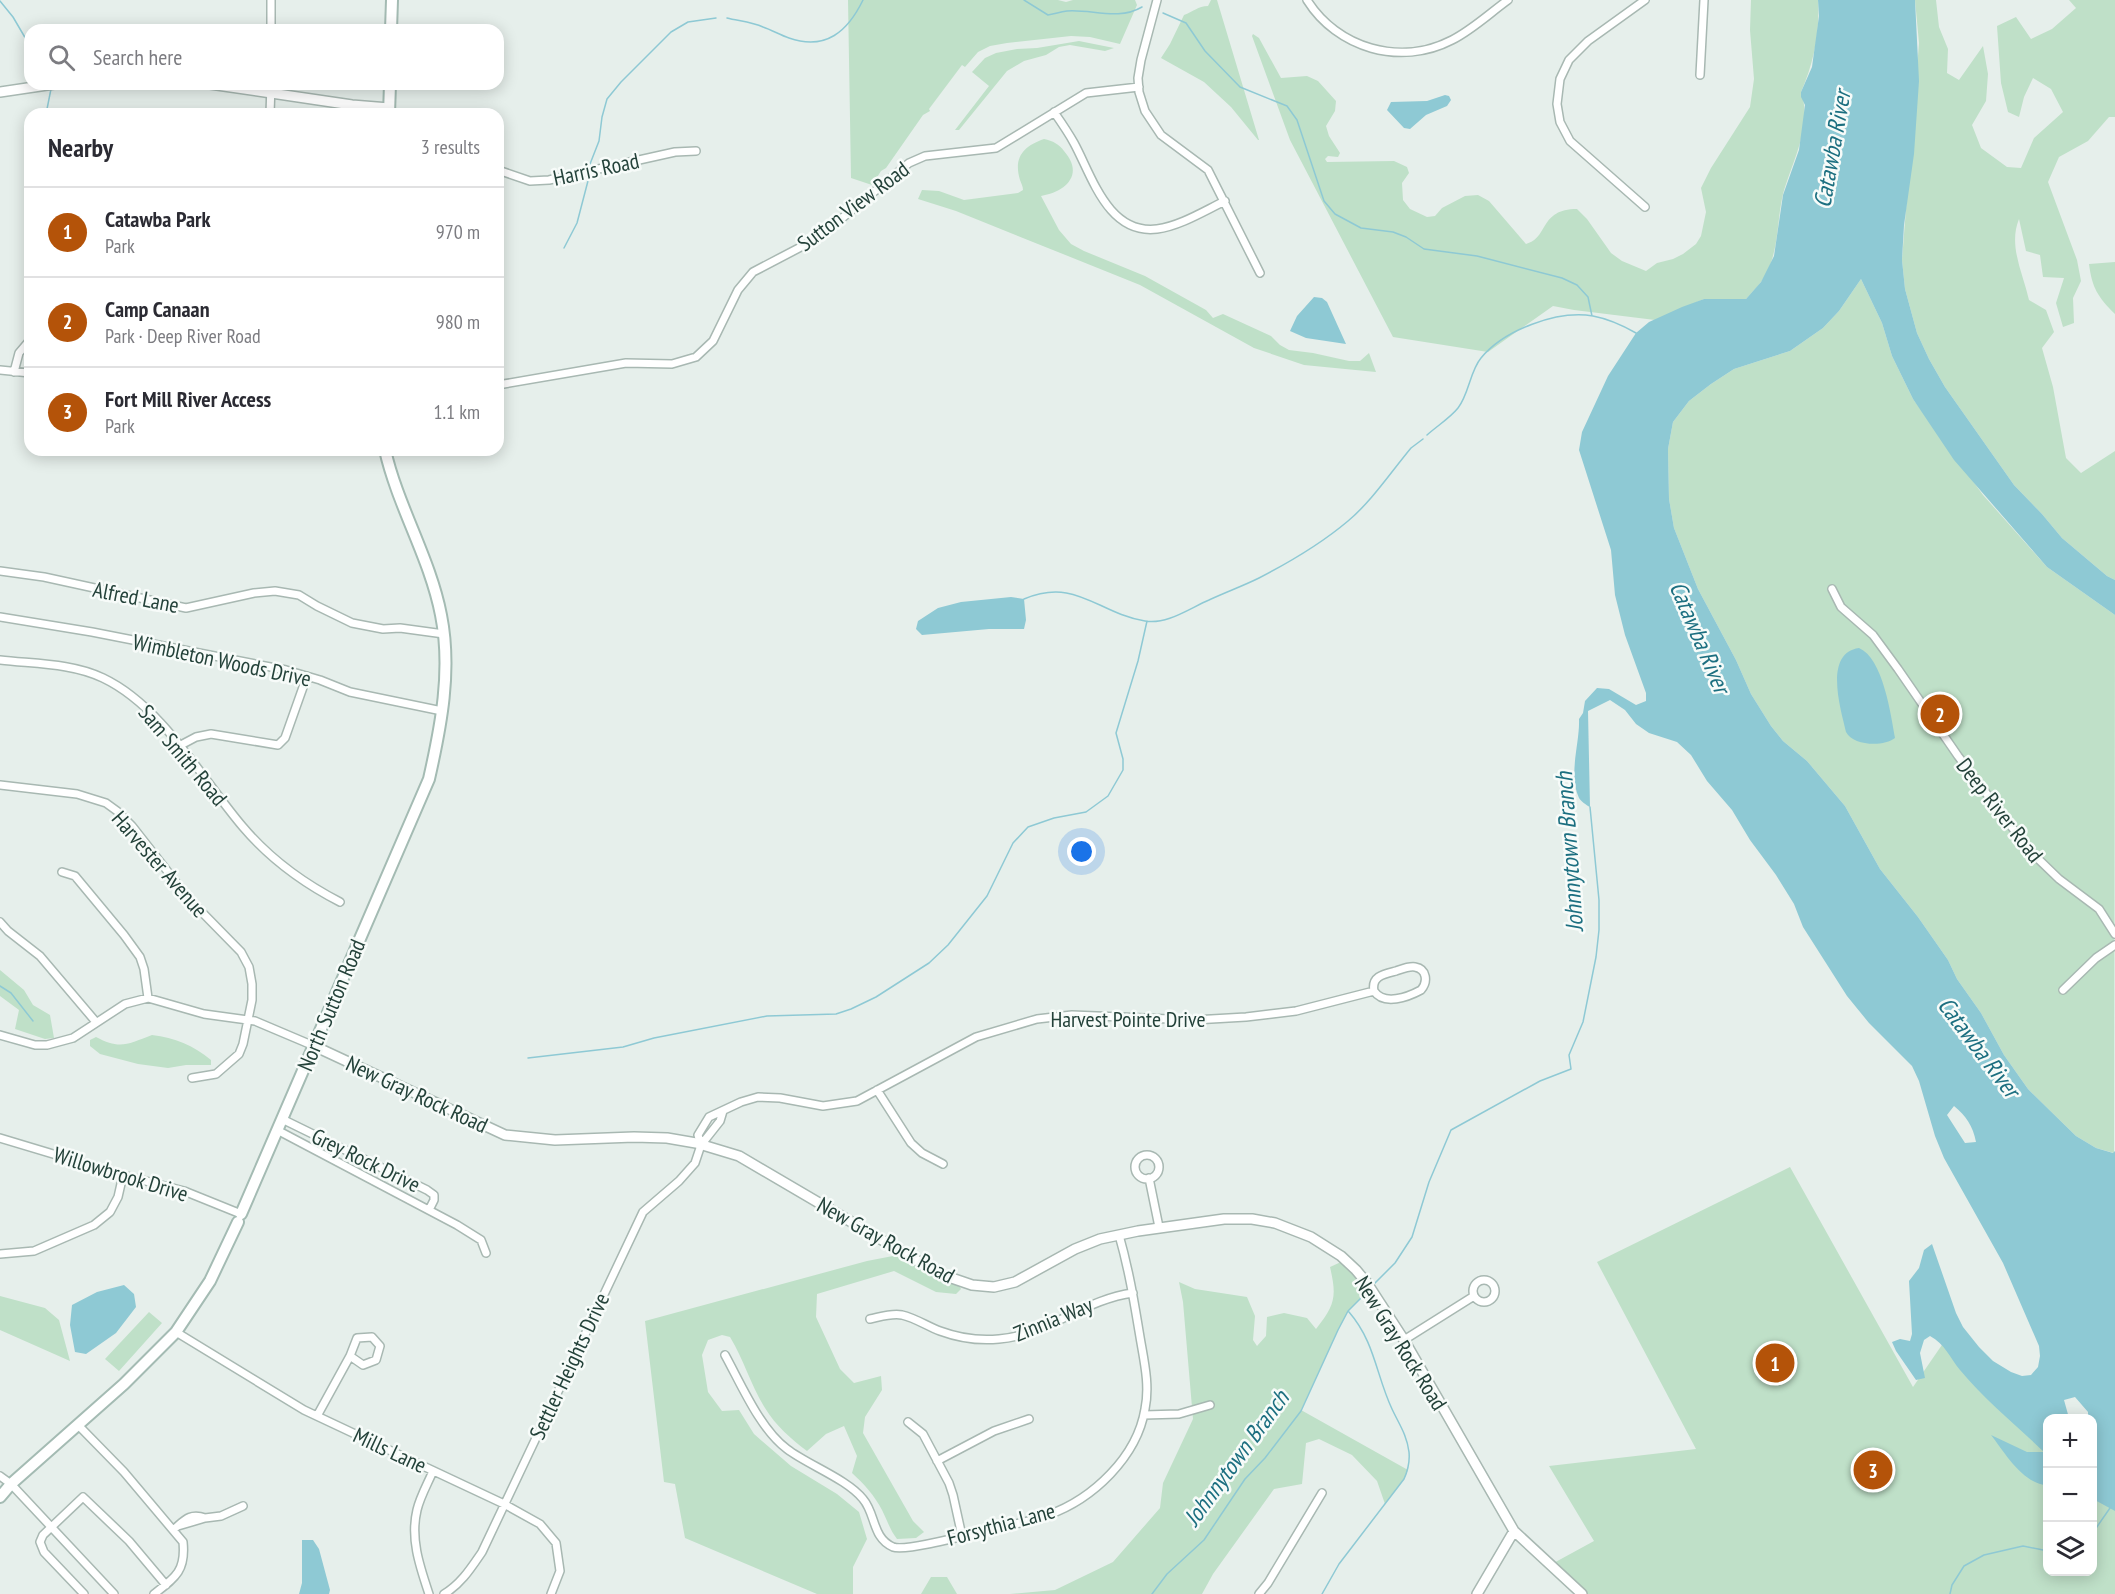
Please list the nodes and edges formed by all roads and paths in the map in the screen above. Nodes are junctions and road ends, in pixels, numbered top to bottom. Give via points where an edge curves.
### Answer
1 (270, 0) edge
2 (392, 0) edge
3 (1157, 0) edge
4 (1307, 0) edge
5 (1508, 0) edge
6 (1645, 0) edge
7 (1704, 0) edge
8 (271, 24) edge
9 (391, 24) edge
10 (1700, 75) dead end
11 (1138, 87) junction
12 (24, 88) edge
13 (271, 90) edge
14 (281, 90) edge
15 (390, 90) edge
16 (0, 92) edge
17 (270, 108) edge
18 (370, 108) edge
19 (389, 108) edge
20 (1054, 112) junction
21 (696, 151) dead end
22 (504, 172) edge
23 (1225, 201) junction
24 (1645, 207) dead end
25 (1260, 273) dead end
26 (24, 347) edge
27 (0, 370) edge
28 (14, 372) junction
29 (24, 373) edge
30 (504, 384) edge
31 (386, 456) edge
32 (0, 571) edge
33 (1832, 589) dead end
34 (0, 616) edge
35 (444, 634) junction
36 (0, 660) edge
37 (307, 676) junction
38 (442, 711) junction
39 (179, 746) junction
40 (0, 785) edge
41 (62, 872) dead end
42 (340, 902) dead end
43 (0, 922) edge
44 (2115, 934) edge
45 (2115, 945) edge
46 (2063, 990) dead end
47 (1374, 991) junction
48 (147, 998) junction
49 (248, 1020) junction
50 (96, 1022) junction
51 (0, 1035) edge
52 (314, 1046) junction
53 (192, 1077) dead end
54 (878, 1090) junction
55 (723, 1112) joint
56 (282, 1119) junction
57 (277, 1130) junction
58 (0, 1138) edge
59 (701, 1145) junction
60 (943, 1164) dead end
61 (123, 1175) junction
62 (1149, 1178) dead end
63 (429, 1210) junction
64 (239, 1218) junction
65 (1159, 1227) junction
66 (1119, 1235) junction
67 (486, 1253) dead end
68 (0, 1254) edge
69 (1133, 1293) junction
70 (1474, 1296) dead end
71 (870, 1319) dead end
72 (176, 1332) junction
73 (1404, 1340) junction
74 (725, 1355) dead end
75 (350, 1356) junction
76 (1210, 1405) dead end
77 (1144, 1415) junction
78 (317, 1416) junction
79 (1029, 1419) dead end
80 (908, 1422) dead end
81 (79, 1426) junction
82 (937, 1461) junction
83 (433, 1471) junction
84 (0, 1476) edge
85 (11, 1484) junction
86 (0, 1488) edge
87 (1322, 1493) dead end
88 (0, 1497) edge
89 (504, 1504) junction
90 (243, 1506) dead end
91 (51, 1527) junction
92 (175, 1528) junction
93 (1514, 1531) junction
94 (962, 1536) junction
95 (166, 1585) junction
96 (84, 1594) edge
97 (114, 1594) edge
98 (153, 1594) edge
99 (429, 1594) edge
100 (444, 1594) edge
101 (551, 1594) edge
102 (1259, 1594) edge
103 (1477, 1594) edge
104 (1582, 1594) edge

1 - 8 street
2 - 9 main road
3 - 11 street
4 - 5 street via 1344,37 1376,50 1398,53 1428,49 1452,40
6 - 24 street via 1588,41 1569,60 1560,79 1557,104 1560,122 1570,141
7 - 10 street
11 - 20 street, Sutton View Road via 1086,93
11 - 23 street via 1156,130 1209,170
12 - 16 street
13 - 17 street
14 - 18 street
15 - 19 main road
20 - 23 street via 1097,189 1113,213 1126,222 1143,228 1163,227
20 - 30 street, Sutton View Road via 996,148 925,156 909,163 818,238 753,272 738,290 713,341 696,357 672,364 626,363
21 - 22 street, Harris Road via 675,152 549,180 530,181
23 - 25 street
26 - 28 street
27 - 28 street
28 - 29 street
31 - 35 main road, North Sutton Road via 428,570
32 - 35 street, Alfred Lane via 186,608 275,591 299,595 352,622
33 - 44 street, Deep River Road via 1841,607 1873,635 2030,851 2099,909
34 - 37 street, Wimbleton Woods Drive
35 - 38 main road, North Sutton Road via 446,674
36 - 39 street, Sam Smith Road via 62,666 102,678 145,706
37 - 38 street, Wimbleton Woods Drive via 350,692
37 - 39 street via 285,738 278,745 211,734
38 - 52 main road, North Sutton Road via 429,779
39 - 42 street, Sam Smith Road via 243,828 273,858 294,876
40 - 49 street, Harvester Avenue via 77,794 117,811 190,900 241,952 252,984
41 - 48 street via 75,876 140,957
43 - 50 street via 40,956
45 - 46 street
47 - 47 street, Harvest Pointe Drive via 1386,1000 1417,993 1425,987 1425,976 1421,969 1412,966 1379,975
47 - 54 street, Harvest Pointe Drive via 1296,1011 1246,1017 1194,1020 1072,1015 1037,1019 976,1037
48 - 49 street via 204,1014
48 - 50 street via 124,1004
49 - 52 street
49 - 53 street, Harvester Avenue via 239,1054 216,1074
50 - 51 street via 73,1038 47,1045
52 - 56 main road, North Sutton Road
52 - 59 street, New Gray Rock Road via 505,1135 555,1140 667,1138
54 - 55 street, Harvest Pointe Drive via 844,1105 758,1097
54 - 60 street via 911,1143
55 - 59 street, Settler Heights Drive
56 - 57 main road, North Sutton Road
56 - 63 street, Grey Rock Drive via 427,1190 434,1195
57 - 63 street, Grey Rock Drive
57 - 64 main road, North Sutton Road
58 - 61 street, Willowbrook Drive
59 - 66 street, New Gray Rock Road via 739,1156 940,1274 972,1285 994,1287 1015,1282 1075,1249
59 - 89 street, Settler Heights Drive via 685,1175 643,1212 634,1227
61 - 64 street, Willowbrook Drive via 184,1191
61 - 68 street via 110,1212 94,1225 34,1251
62 - 65 street
63 - 67 street, Grey Rock Drive via 481,1240
64 - 72 main road, North Sutton Road via 210,1281
65 - 66 street, New Gray Rock Road
65 - 73 street, New Gray Rock Road via 1252,1219 1295,1230 1331,1249 1356,1270
66 - 69 street, Forsythia Lane
69 - 71 street, Zinnia Way via 1114,1295 1032,1331 1002,1339 956,1336 902,1315
69 - 77 street, Forsythia Lane via 1146,1377
70 - 73 street
72 - 78 street, Mills Lane
72 - 81 main road, North Sutton Road
73 - 93 street, New Gray Rock Road
74 - 94 street, Forsythia Lane via 776,1439 862,1498 878,1536 886,1543 894,1548 907,1547
75 - 75 street via 363,1365 376,1360 380,1346 372,1337 357,1338
75 - 78 street
76 - 77 street via 1179,1414
77 - 94 street, Forsythia Lane via 1120,1464 1084,1495 1049,1515
78 - 83 street, Mills Lane
79 - 82 street via 993,1431
80 - 82 street via 923,1434
81 - 85 main road, North Sutton Road
81 - 92 street
82 - 94 street via 953,1495
83 - 89 street, Mills Lane
83 - 99 street via 417,1509 414,1534
84 - 85 street
85 - 86 main road, North Sutton Road
85 - 88 main road, North Sutton Road
85 - 91 street
87 - 102 street
89 - 100 street, Settler Heights Drive via 470,1571
89 - 101 street, Mills Lane via 540,1524 556,1543 560,1571
90 - 92 street via 221,1516 192,1519
91 - 95 street via 80,1498 85,1498
91 - 96 street via 42,1537 41,1547
91 - 97 street
92 - 95 street via 183,1542 184,1557 181,1570
93 - 103 street
93 - 104 street, New Gray Rock Road
95 - 98 street

